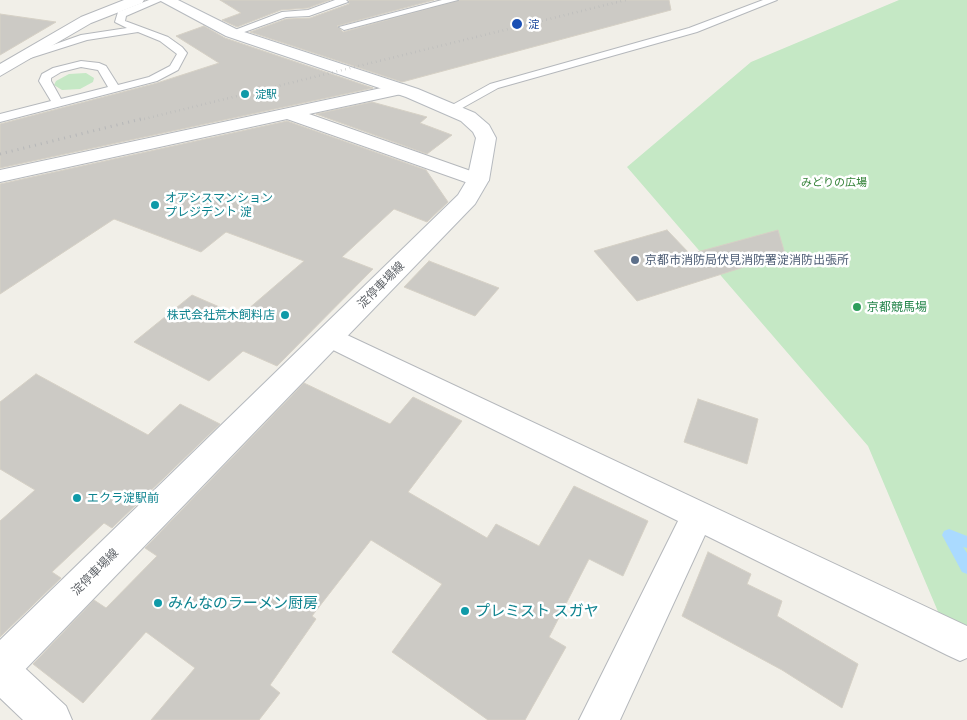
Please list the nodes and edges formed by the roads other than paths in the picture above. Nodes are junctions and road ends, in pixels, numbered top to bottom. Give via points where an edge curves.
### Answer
1 (137, 0) edge
2 (167, 0) edge
3 (340, 0) edge
4 (453, 0) edge
5 (772, 0) edge
6 (344, 27) dead end
7 (137, 30) junction
8 (232, 33) junction
9 (24, 57) junction
10 (0, 71) edge
11 (115, 89) junction
12 (400, 89) junction
13 (58, 103) junction
14 (451, 109) junction
15 (288, 113) junction
16 (0, 118) edge
17 (0, 176) edge
18 (478, 180) junction
19 (330, 337) junction
20 (698, 515) junction
21 (960, 642) dead end
22 (0, 667) edge
23 (0, 672) edge
24 (52, 720) edge
25 (599, 720) edge

1 - 9 street via 86,20
2 - 7 lane via 121,14 120,22
2 - 8 street, 淀停車場線
3 - 8 lane via 343,2 309,13 285,14
4 - 6 lane
5 - 14 lane via 693,30 494,86
7 - 9 lane via 85,37
7 - 11 lane via 169,41 182,53 181,58 174,68 153,79
8 - 12 street, 淀停車場線
9 - 10 street
11 - 13 lane
11 - 13 lane via 102,68 81,64 46,76 45,81
12 - 14 street, 淀停車場線
12 - 15 street
13 - 16 lane
14 - 18 street, 淀停車場線 via 468,117 482,129 486,138
15 - 17 street
15 - 18 street
18 - 19 street, 淀停車場線 via 467,199
19 - 20 street
19 - 22 street, 淀停車場線
20 - 21 street
20 - 25 street
23 - 24 street

